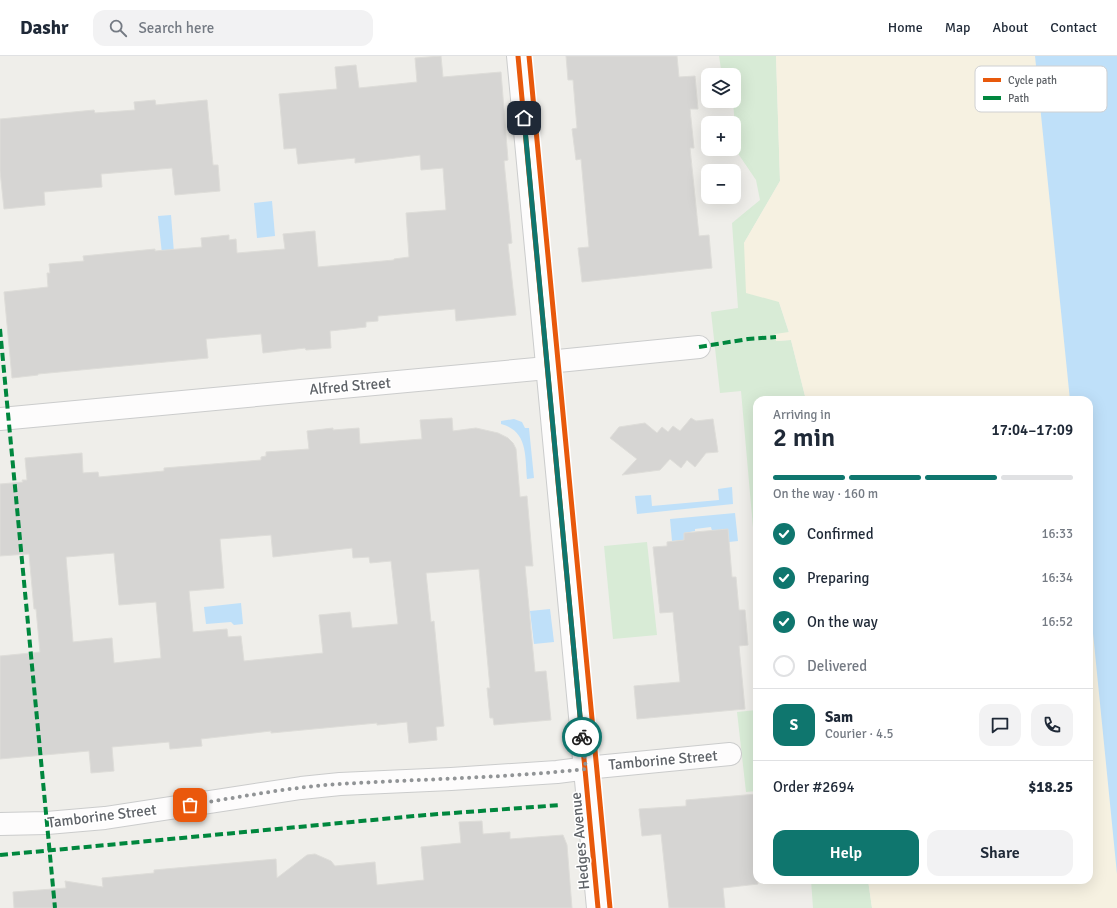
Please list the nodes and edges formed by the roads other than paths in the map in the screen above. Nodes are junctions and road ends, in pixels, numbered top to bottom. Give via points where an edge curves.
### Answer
1 (518, 56) edge
2 (699, 347) dead end
3 (547, 368) junction
4 (0, 419) edge
5 (730, 754) dead end
6 (586, 769) junction
7 (0, 824) edge
8 (598, 908) edge

1 - 3 street, Hedges Avenue
2 - 3 street, Alfred Street via 558,361
3 - 4 street, Alfred Street
3 - 6 street, Hedges Avenue
5 - 6 street, Tamborine Street
6 - 7 street, Tamborine Street via 316,786 105,818
6 - 8 street, Hedges Avenue

